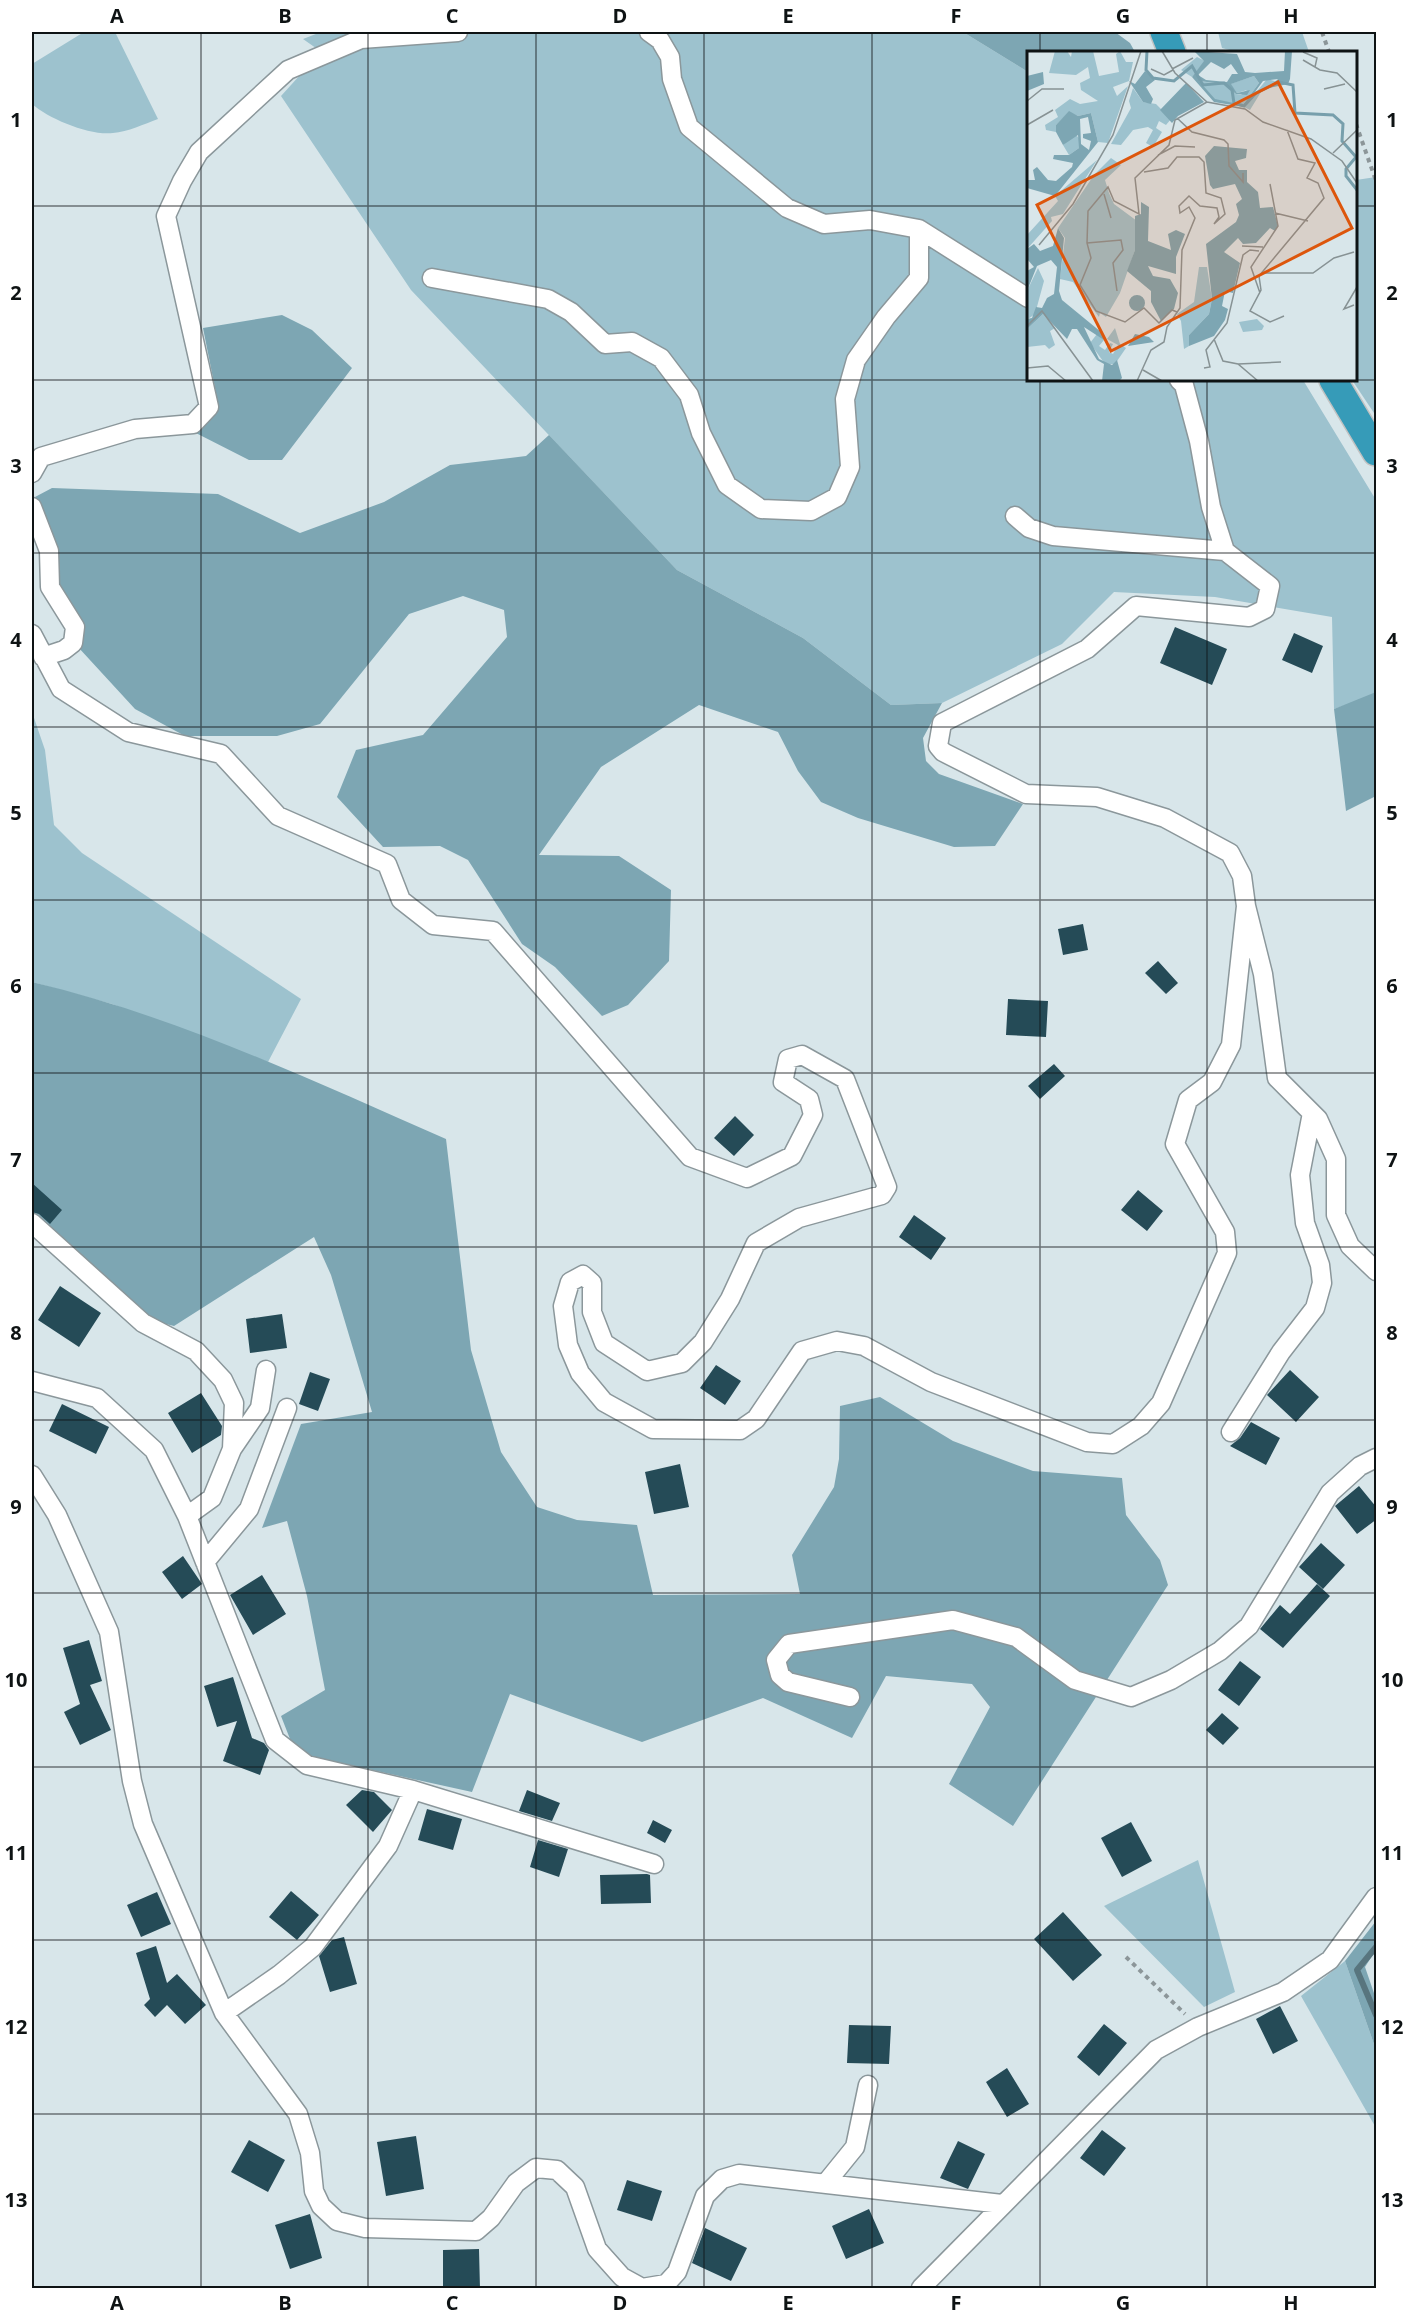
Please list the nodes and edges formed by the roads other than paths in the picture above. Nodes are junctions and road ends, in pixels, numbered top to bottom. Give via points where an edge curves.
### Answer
1 (458, 32) edge
2 (649, 32) edge
3 (1164, 32) edge
4 (1172, 51) edge
5 (919, 229) junction
6 (432, 278) dead end
7 (1027, 297) edge
8 (1180, 381) edge
9 (1334, 381) edge
10 (1377, 452) edge
11 (32, 473) edge
12 (32, 507) edge
13 (1015, 516) dead end
14 (1225, 551) junction
15 (32, 634) edge
16 (43, 657) junction
17 (1246, 906) junction
18 (1312, 1113) junction
19 (32, 1222) edge
20 (1377, 1271) edge
21 (266, 1370) dead end
22 (32, 1381) edge
23 (287, 1408) dead end
24 (1231, 1432) dead end
25 (232, 1449) junction
26 (1377, 1458) edge
27 (32, 1474) edge
28 (187, 1516) junction
29 (205, 1562) junction
30 (850, 1697) dead end
31 (413, 1790) junction
32 (654, 1864) dead end
33 (1377, 1897) edge
34 (224, 2013) junction
35 (868, 2085) dead end
36 (825, 2184) junction
37 (1002, 2204) junction
38 (921, 2289) edge

1 - 11 street via 361,39 288,70 199,152 166,216 209,406 193,424 135,429 41,457
2 - 5 street via 660,40 670,57 672,79 689,127 787,208 824,224 870,220
3 - 4 highway
5 - 6 street via 919,278 856,360 845,399 849,467 837,497 811,511 761,509 727,485 701,433 688,395 662,358 632,342 605,344 571,312 548,299
5 - 7 street
8 - 14 street via 1199,441 1211,507
9 - 10 highway
12 - 16 street via 49,551 50,587 75,627 73,643 64,651
13 - 14 street via 1029,528 1053,536
14 - 17 street via 1270,586 1265,609 1249,617 1136,606 1087,649 942,723 938,746 1026,794 1097,797 1165,818 1230,853 1242,876
15 - 16 street
16 - 17 street via 60,688 128,732 221,754 278,816 387,864 401,900 433,925 493,931 690,1157 747,1178 792,1156 813,1114 809,1099 783,1082 788,1059 802,1055 845,1079 887,1187 882,1195 799,1218 756,1243 730,1299 703,1342 682,1363 647,1371 604,1343 592,1312 592,1283 583,1275 570,1282 563,1306 568,1345 580,1373 604,1402 653,1429 740,1430 756,1419 802,1352 837,1341 864,1346 931,1382 1087,1442 1113,1444 1141,1426 1161,1403 1227,1253 1225,1232 1175,1144 1188,1100 1212,1082 1231,1045
17 - 18 street via 1263,974 1277,1078
18 - 20 street via 1336,1159 1336,1215 1350,1246
18 - 24 street via 1300,1175 1305,1223 1322,1283 1315,1308 1281,1352
19 - 25 street via 143,1323 196,1352 223,1380 234,1403
21 - 25 street via 260,1408
22 - 28 street via 97,1398 154,1450
23 - 29 street via 249,1509
25 - 28 street via 212,1498
26 - 30 street via 1360,1466 1330,1493 1249,1626 1220,1651 1172,1680 1131,1697 1075,1680 1016,1637 953,1620 789,1644 776,1660 780,1675 788,1682
27 - 34 street via 57,1515 109,1632 132,1781 143,1824
28 - 29 street
29 - 31 street via 275,1740 307,1765
31 - 32 street
31 - 34 street via 388,1846 313,1947
33 - 37 street via 1330,1960 1283,1992 1198,2027 1156,2050 1027,2184
34 - 36 street via 298,2114 310,2153 314,2191 321,2206 337,2221 365,2228 476,2230 491,2218 516,2183 536,2168 557,2170 575,2187 597,2249 622,2277 642,2288 666,2284 678,2272 705,2196 722,2179 739,2174
35 - 36 street via 855,2147
36 - 37 street
37 - 38 street

